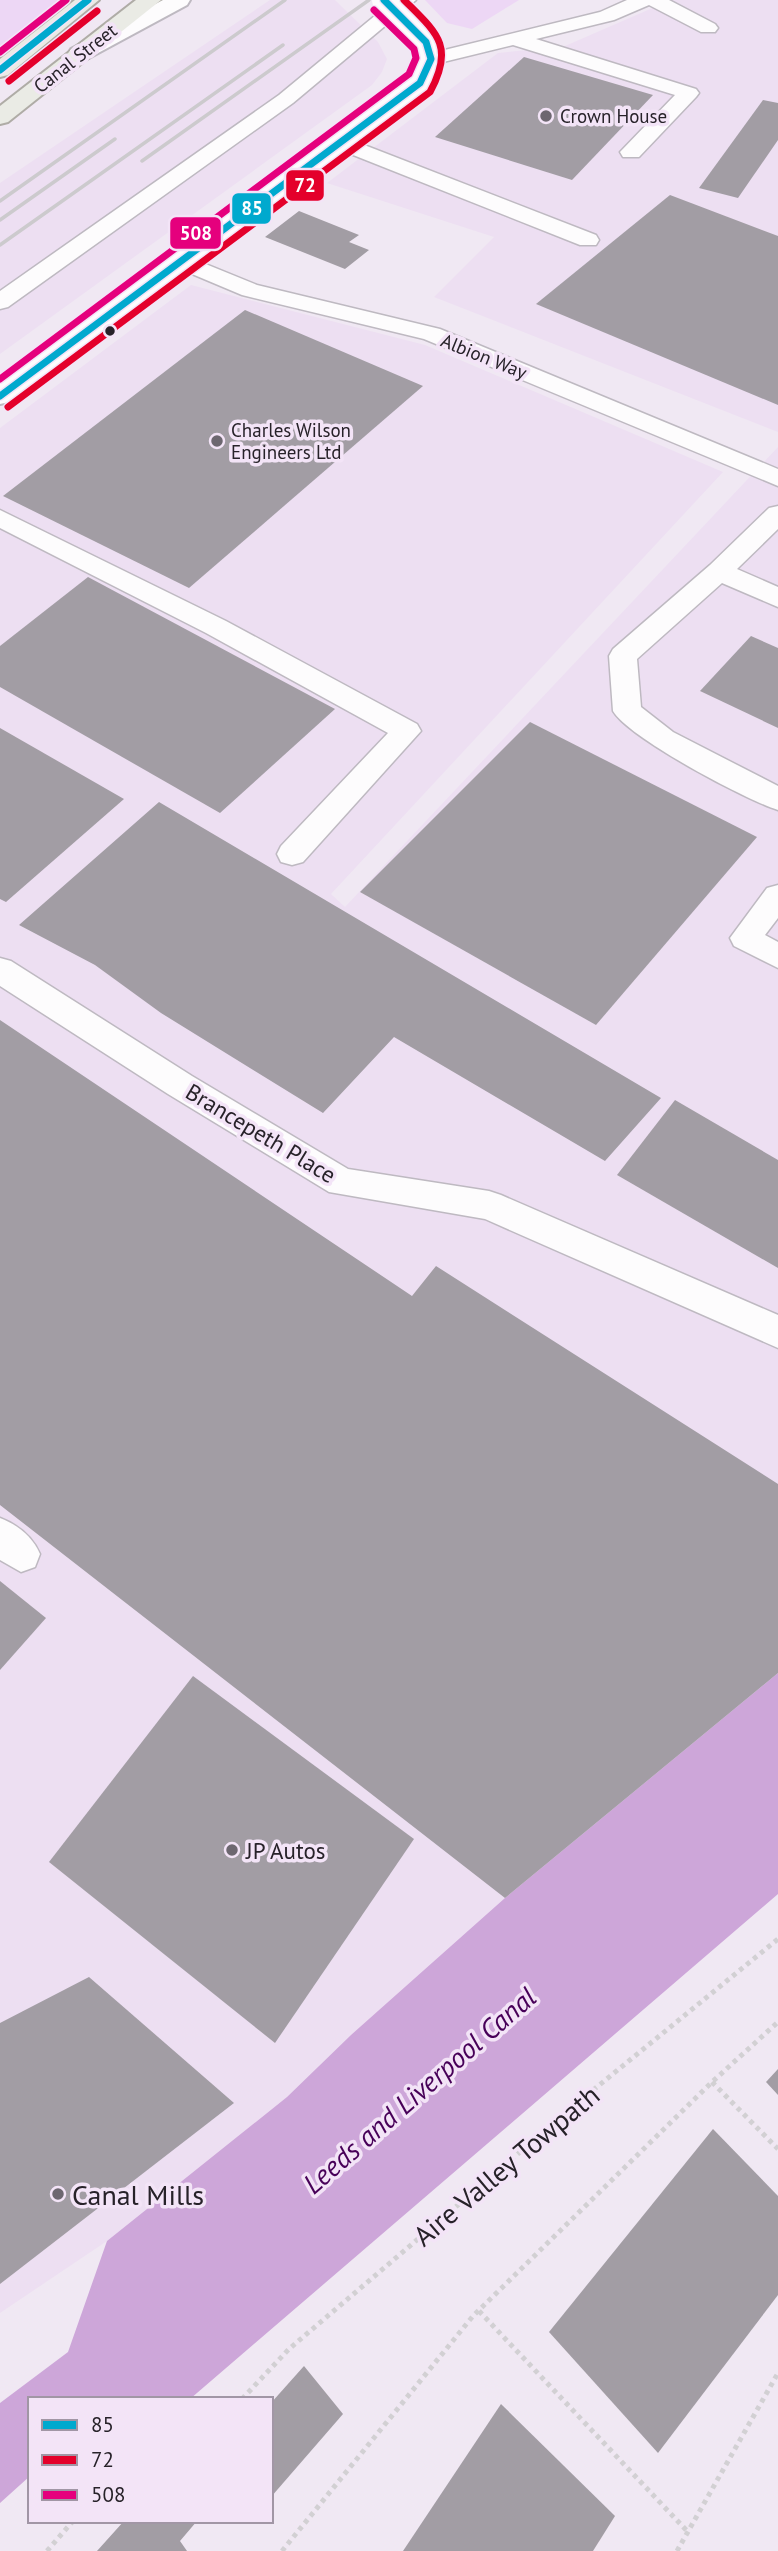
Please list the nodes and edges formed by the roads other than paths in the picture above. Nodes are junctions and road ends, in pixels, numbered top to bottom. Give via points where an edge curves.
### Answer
1 (88, 0) edge
2 (150, 0) edge
3 (178, 0) edge
4 (384, 0) edge
5 (406, 0) edge
6 (644, 0) edge
7 (654, 0) edge
8 (708, 28) dead end
9 (514, 39) junction
10 (429, 50) junction
11 (78, 54) junction
12 (0, 70) edge
13 (0, 117) edge
14 (341, 142) junction
15 (631, 152) dead end
16 (588, 240) dead end
17 (180, 261) junction
18 (0, 302) edge
19 (0, 396) edge
20 (778, 478) edge
21 (778, 514) edge
22 (0, 518) edge
23 (719, 571) junction
24 (778, 598) edge
25 (778, 799) edge
26 (292, 854) dead end
27 (778, 896) edge
28 (778, 956) edge
29 (0, 970) edge
30 (778, 1332) edge

1 - 12 main road, Canal Street
2 - 11 main road, Canal Street
3 - 11 street
4 - 10 street, bridge
5 - 18 lane via 286,99
6 - 9 lane via 607,16
7 - 8 lane
9 - 10 lane
9 - 15 lane via 689,93
10 - 14 street via 420,83
11 - 13 main road, Canal Street
14 - 16 lane
14 - 17 street
17 - 19 street
17 - 20 lane, Albion Way via 250,290 432,334
21 - 23 lane
22 - 26 lane via 216,627 407,731
23 - 24 lane
23 - 25 lane via 623,656 627,711 663,739
27 - 28 lane via 746,938
29 - 30 lane, Brancepeth Place via 341,1182 489,1205

